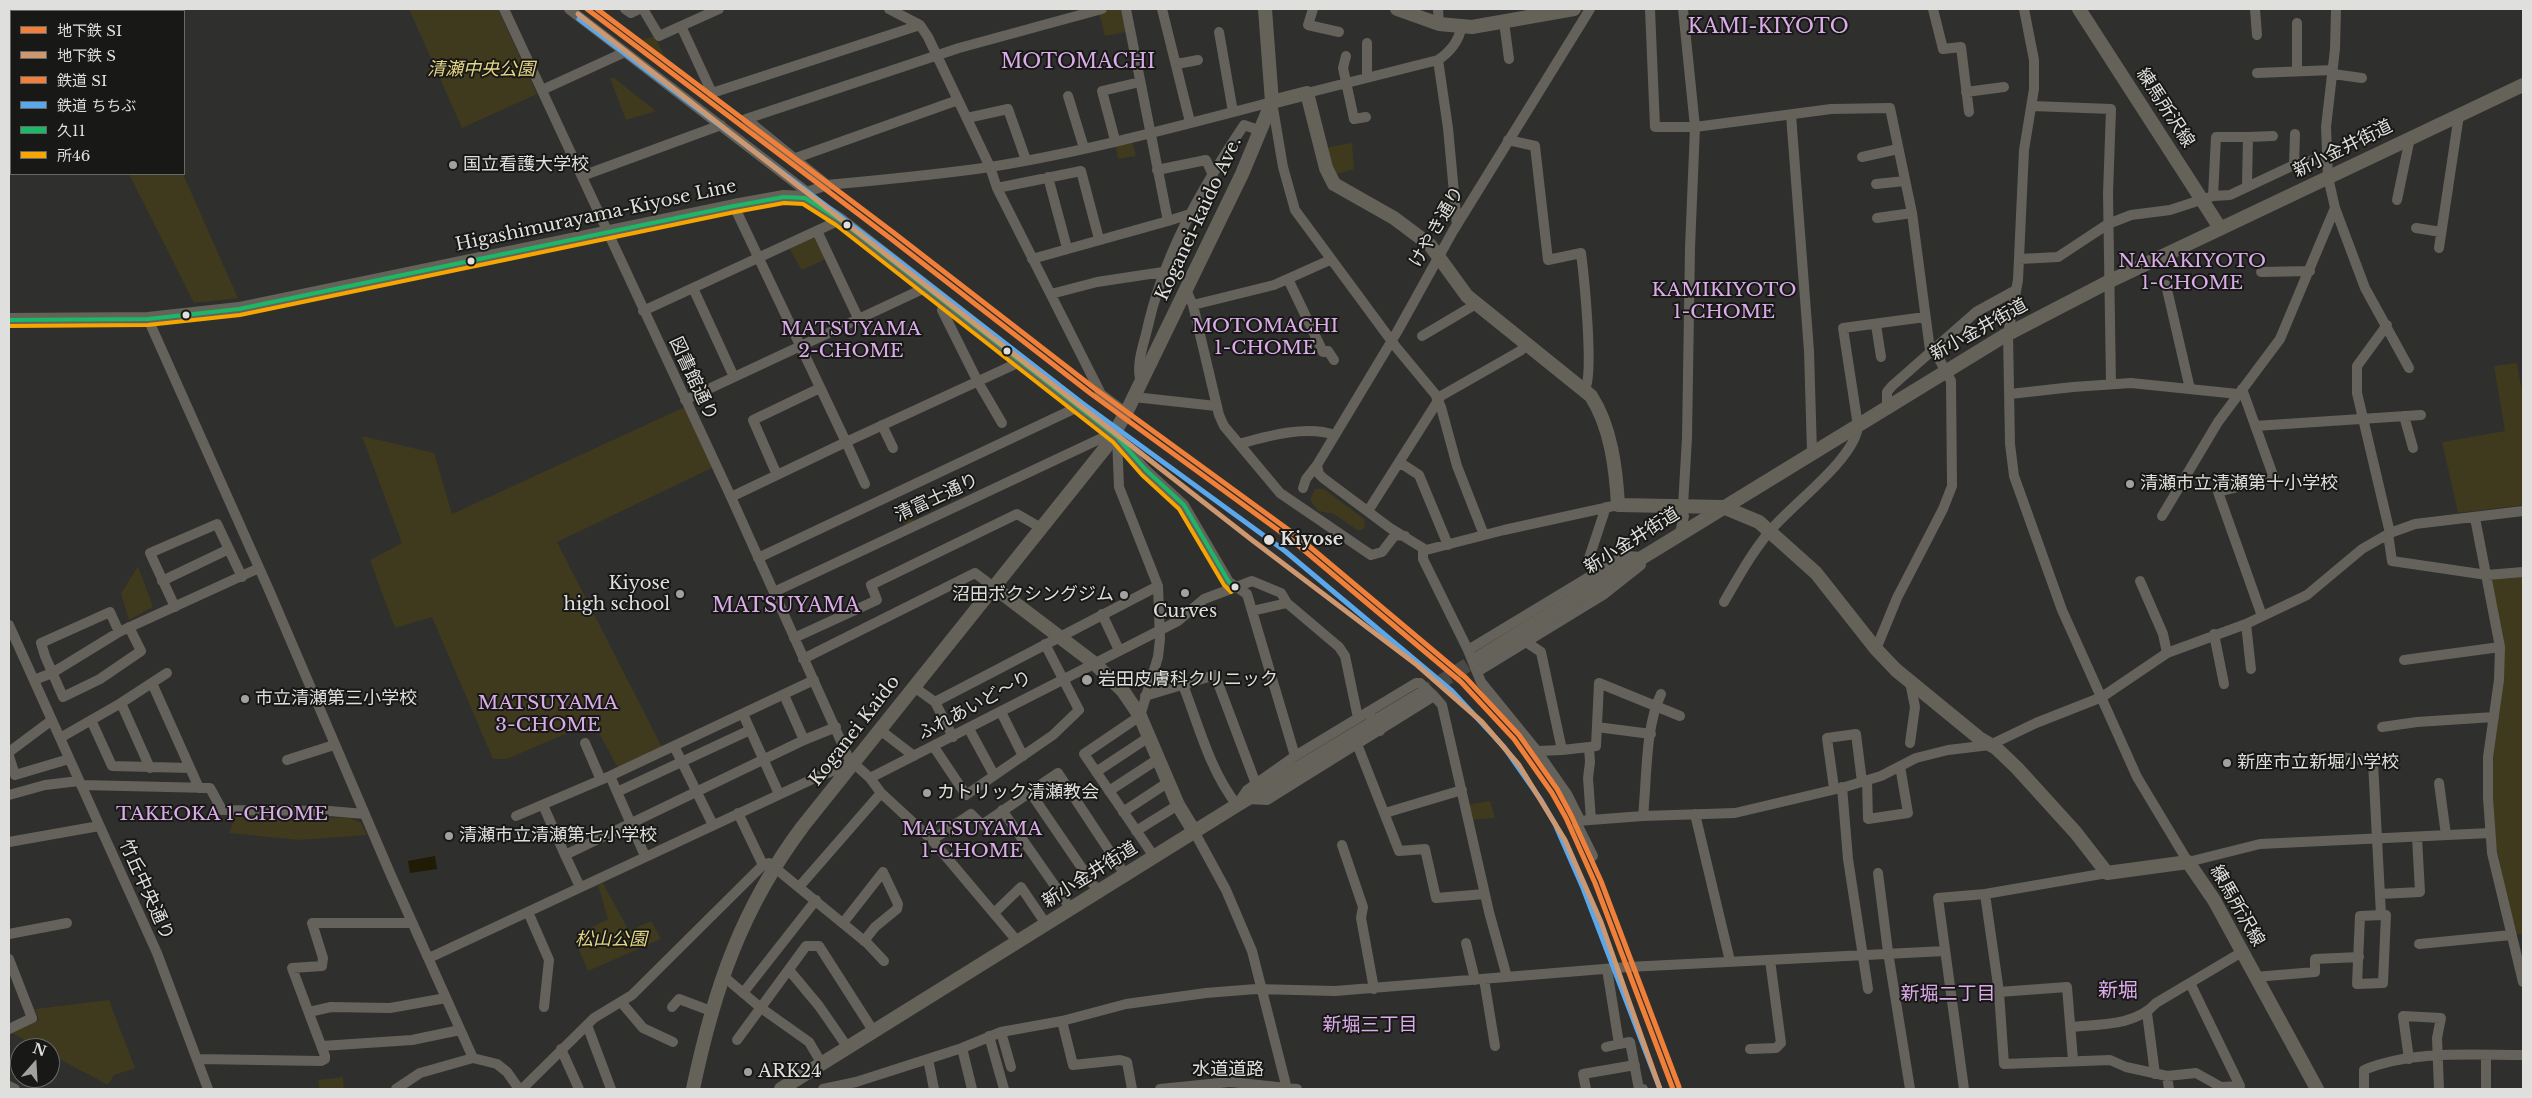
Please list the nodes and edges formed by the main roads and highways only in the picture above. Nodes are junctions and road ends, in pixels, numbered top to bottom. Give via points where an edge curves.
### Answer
1 (1265, 9) edge
2 (1397, 9) edge
3 (1574, 9) edge
4 (2079, 9) edge
5 (2523, 85) edge
6 (1272, 102) junction
7 (2220, 228) junction
8 (9, 320) edge
9 (1116, 436) junction
10 (1723, 507) junction
11 (995, 588) junction
12 (1474, 654) tunnel mouth
13 (1420, 695) tunnel mouth
14 (1195, 833) junction
15 (790, 1087) edge
16 (693, 1089) edge
17 (2317, 1089) edge

1 - 6 main road, Koganei-kaido Ave.
2 - 3 main road via 1439,24 1461,27
4 - 7 main road, 練馬所沢線 via 2207,198
5 - 7 main road, 新小金井街道
6 - 9 main road, Koganei-kaido Ave.
6 - 10 main road via 1307,93 1326,168 1334,184 1394,218 1430,245 1476,304 1585,390 1597,405 1615,466 1612,506
7 - 10 main road, 新小金井街道 via 2008,334
8 - 9 main road, Higashimurayama-Kiyose Line via 148,319 239,308 734,206 806,195
9 - 11 main road, Koganei Kaido
10 - 12 main road, 新小金井街道
10 - 17 main road, 練馬所沢線 via 1750,517 1770,530 1816,573 1876,649 1910,682 2017,768 2053,806 2107,873 2188,862 2214,900
11 - 14 main road via 1094,663 1123,691 1140,716 1167,783
11 - 16 main road, Koganei Kaido via 769,866 722,975
13 - 14 main road, 新小金井街道
14 - 15 main road, 新小金井街道

